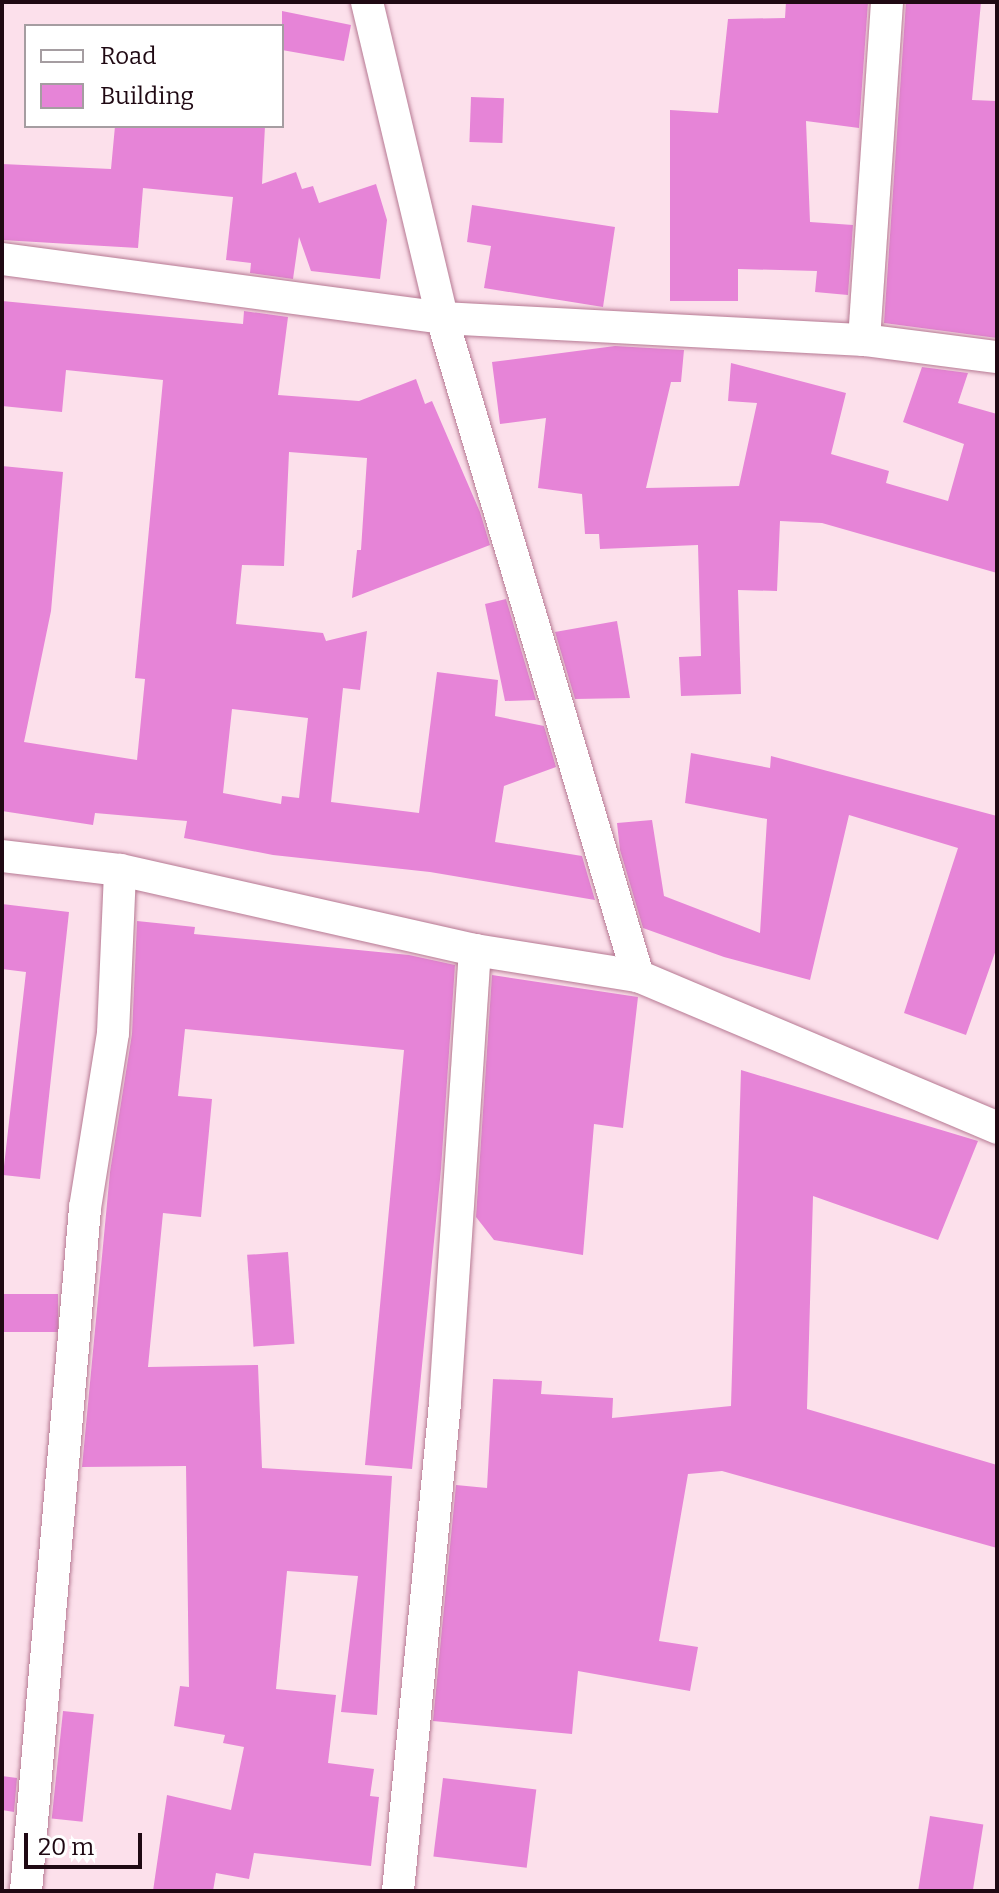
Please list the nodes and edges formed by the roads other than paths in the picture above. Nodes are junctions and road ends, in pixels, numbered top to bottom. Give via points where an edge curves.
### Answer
1 (367, 2) edge
2 (887, 2) edge
3 (2, 259) edge
4 (442, 318) junction
5 (864, 340) junction
6 (997, 357) edge
7 (2, 856) edge
8 (120, 870) junction
9 (475, 950) junction
10 (638, 976) junction
11 (997, 1128) edge
12 (392, 1871) edge
13 (26, 1891) edge

1 - 4 street
2 - 5 street
3 - 4 street
4 - 5 street
4 - 10 street
5 - 6 street
7 - 8 street
8 - 9 street
8 - 13 street via 113,1033 85,1208
9 - 10 street
9 - 12 street via 445,1401
10 - 11 street

